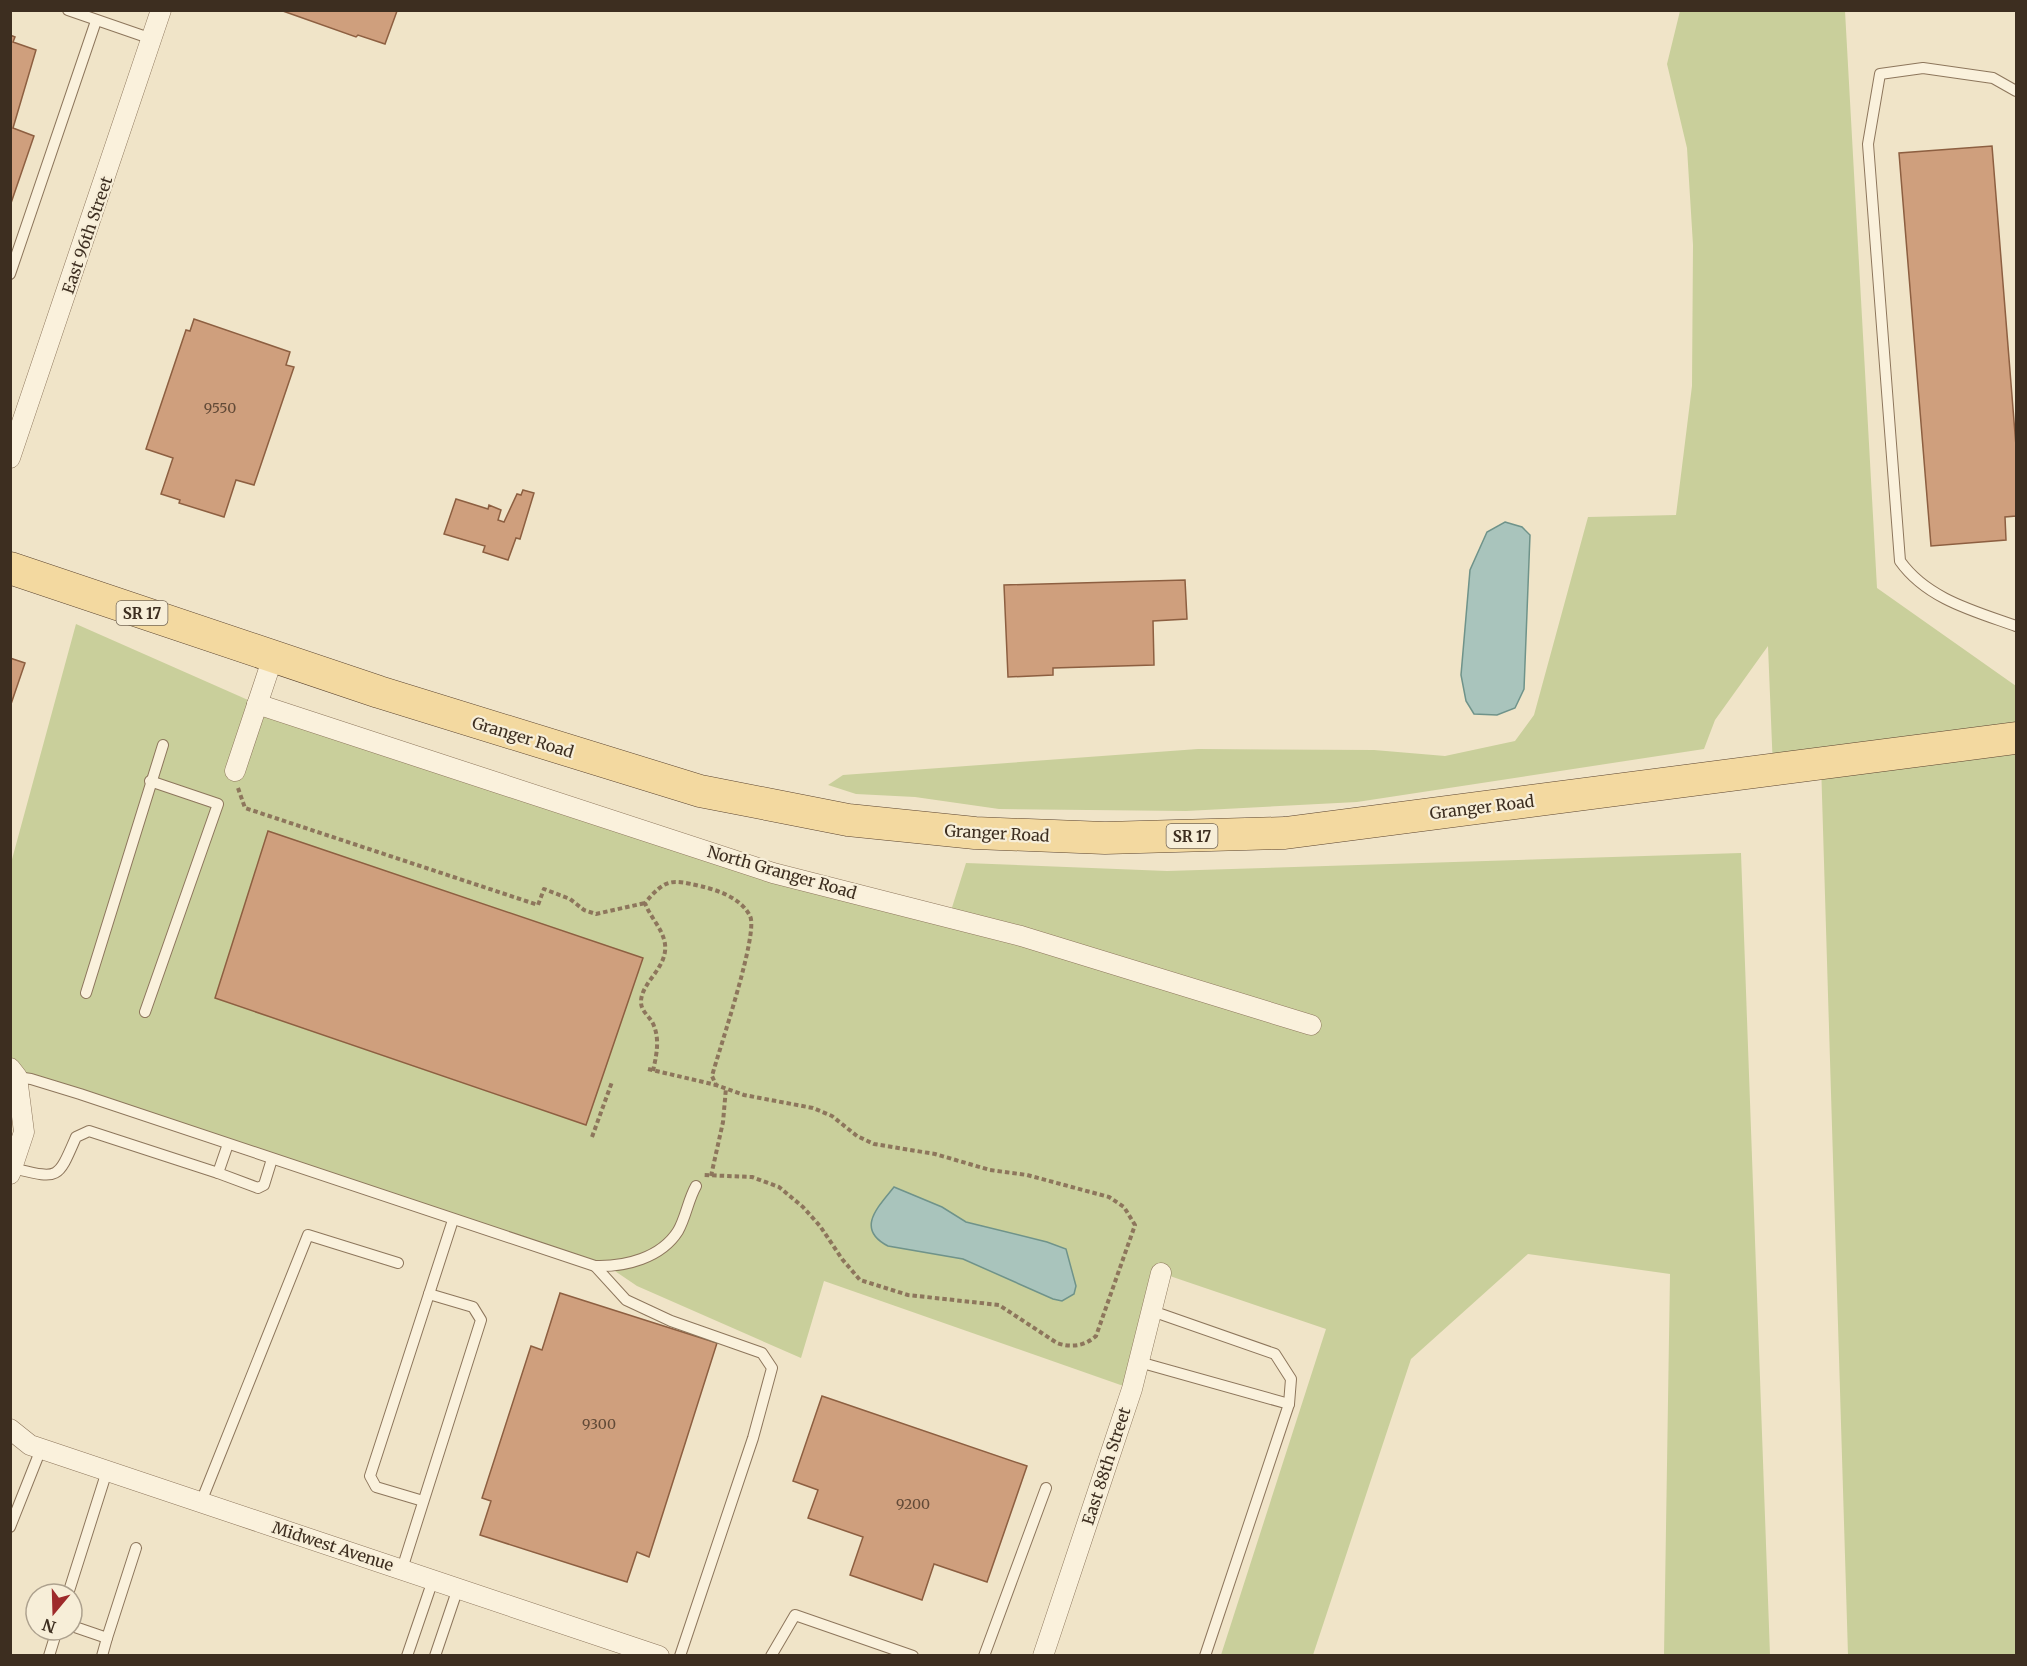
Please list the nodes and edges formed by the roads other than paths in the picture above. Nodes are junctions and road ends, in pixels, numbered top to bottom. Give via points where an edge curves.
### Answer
1 (68, 10) edge
2 (161, 10) edge
3 (96, 21) junction
4 (152, 39) junction
5 (2016, 92) edge
6 (10, 273) edge
7 (10, 458) edge
8 (10, 568) edge
9 (2016, 626) edge
10 (273, 657) junction
11 (257, 704) junction
12 (2016, 738) edge
13 (163, 745) dead end
14 (235, 771) road end
15 (150, 781) junction
16 (86, 993) dead end
17 (145, 1012) dead end
18 (1311, 1025) dead end
19 (14, 1072) edge
20 (228, 1144) junction
21 (272, 1159) junction
22 (11, 1171) edge
23 (218, 1173) junction
24 (696, 1186) dead end
25 (453, 1220) junction
26 (398, 1263) dead end
27 (594, 1266) junction
28 (1161, 1273) dead end
29 (429, 1294) junction
30 (1152, 1311) junction
31 (1138, 1362) junction
32 (1288, 1404) junction
33 (10, 1429) edge
34 (41, 1449) junction
35 (107, 1471) junction
36 (1046, 1488) dead end
37 (423, 1501) junction
38 (201, 1502) junction
39 (10, 1527) edge
40 (136, 1548) dead end
41 (402, 1569) junction
42 (433, 1580) junction
43 (72, 1582) edge
44 (458, 1588) junction
45 (84, 1630) edge
46 (107, 1638) junction
47 (102, 1656) edge
48 (407, 1656) edge
49 (435, 1656) edge
50 (659, 1656) edge
51 (680, 1656) edge
52 (771, 1656) edge
53 (913, 1656) edge
54 (984, 1656) edge
55 (1043, 1656) edge
56 (1205, 1656) edge

1 - 3 lane
2 - 4 street, East 96th Street
3 - 4 lane
3 - 6 lane
4 - 7 street, East 96th Street
5 - 9 lane via 1993,78 1923,68 1880,74 1868,144 1900,561 1910,575 1953,604
8 - 10 main road, Granger Road / SR 17
10 - 11 street
10 - 12 main road, Granger Road / SR 17 via 700,791 848,820 975,833 1105,838 1285,833
11 - 14 street
11 - 18 street, North Granger Road via 773,873 1021,936
13 - 15 lane
15 - 16 lane
15 - 17 lane via 218,804
19 - 20 lane
19 - 22 street via 24,1132
20 - 21 lane
20 - 23 lane
21 - 23 lane via 264,1185 258,1188
21 - 25 lane
22 - 23 lane via 55,1175 62,1170 76,1137 89,1131
24 - 27 lane via 680,1228 669,1244 646,1257 609,1267
25 - 27 lane
25 - 29 lane
26 - 38 lane via 308,1235
27 - 51 lane via 626,1300 671,1321 762,1353 772,1368 753,1438
28 - 30 street, East 88th Street
29 - 37 lane via 473,1307 481,1320
29 - 37 lane via 370,1476 376,1487
30 - 31 street, East 88th Street
30 - 32 lane via 1275,1354 1291,1379
31 - 32 lane
31 - 55 street, East 88th Street
32 - 56 lane
33 - 34 street, Midwest Avenue
34 - 35 street, Midwest Avenue
34 - 39 lane
35 - 38 street, Midwest Avenue
35 - 43 lane
36 - 54 lane
37 - 41 lane
38 - 41 street, Midwest Avenue
40 - 46 lane
41 - 42 street, Midwest Avenue
42 - 44 street, Midwest Avenue
42 - 48 lane
44 - 49 lane
44 - 50 street, Midwest Avenue
45 - 46 lane
46 - 47 lane
52 - 53 lane via 795,1615

